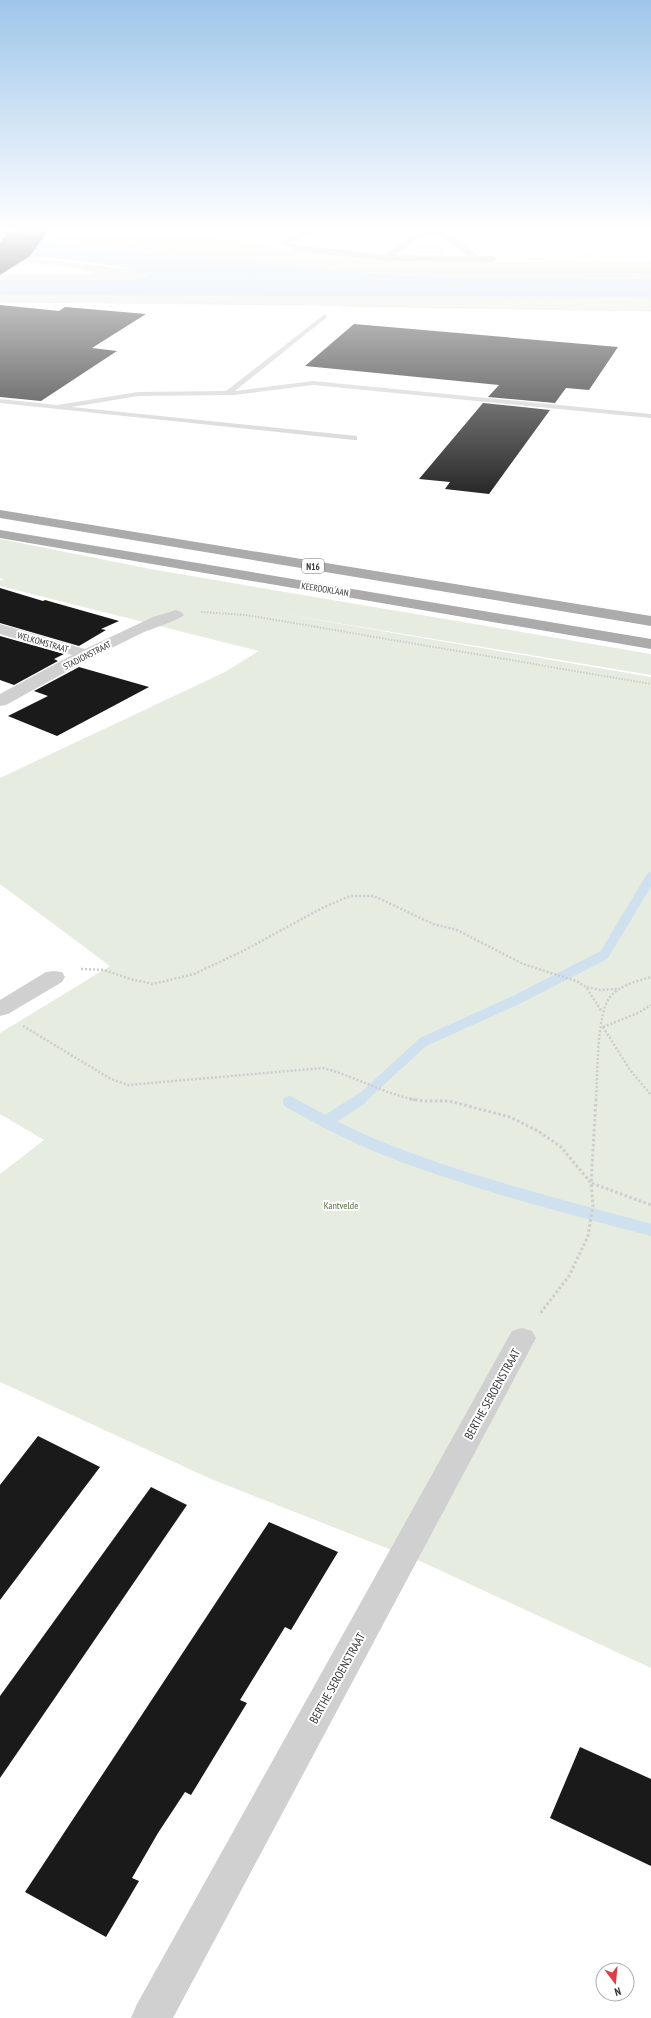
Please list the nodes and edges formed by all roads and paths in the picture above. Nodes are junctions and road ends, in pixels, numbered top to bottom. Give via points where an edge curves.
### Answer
1 (317, 322) edge
2 (228, 393) junction
3 (0, 401) edge
4 (57, 407) junction
5 (651, 416) edge
6 (354, 438) dead end
7 (0, 514) edge
8 (0, 534) edge
9 (176, 614) joint
10 (651, 621) edge
11 (0, 629) edge
12 (651, 644) edge
13 (86, 654) junction
14 (651, 684) edge
15 (0, 701) edge
16 (54, 977) joint
17 (651, 977) edge
18 (586, 987) junction
19 (617, 989) junction
20 (651, 1005) edge
21 (0, 1009) edge
22 (602, 1012) junction
23 (20, 1024) dead end
24 (603, 1027) junction
25 (651, 1095) edge
26 (591, 1183) junction
27 (651, 1205) edge
28 (522, 1338) joint
29 (151, 2018) edge

1 - 2 lane
2 - 4 lane via 138,394
2 - 5 lane via 313,383
3 - 4 lane
4 - 6 lane
7 - 10 main road, KEERDOKLAAN / N16
8 - 12 main road, KEERDOKLAAN / N16
9 - 13 street, STADIONSTRAAT
9 - 14 path via 199,612 246,615
11 - 13 street, WELKOMSTRAAT
13 - 15 street, STADIONSTRAAT
16 - 18 path via 84,968 104,970 154,984 194,974 245,950 322,908 350,896 374,896 433,924 457,930 523,964
16 - 21 street
17 - 19 path
18 - 19 path via 600,990
18 - 22 path
19 - 22 path via 608,999
20 - 24 path
22 - 24 path
23 - 26 path via 112,1079 128,1085 323,1068 343,1073 400,1097 449,1101 510,1117 538,1131 561,1147
24 - 25 path via 630,1070
24 - 26 path via 600,1035
26 - 27 path
26 - 28 path via 593,1205 588,1236 569,1276
28 - 29 street, BERTHE SEROENSTRAAT

